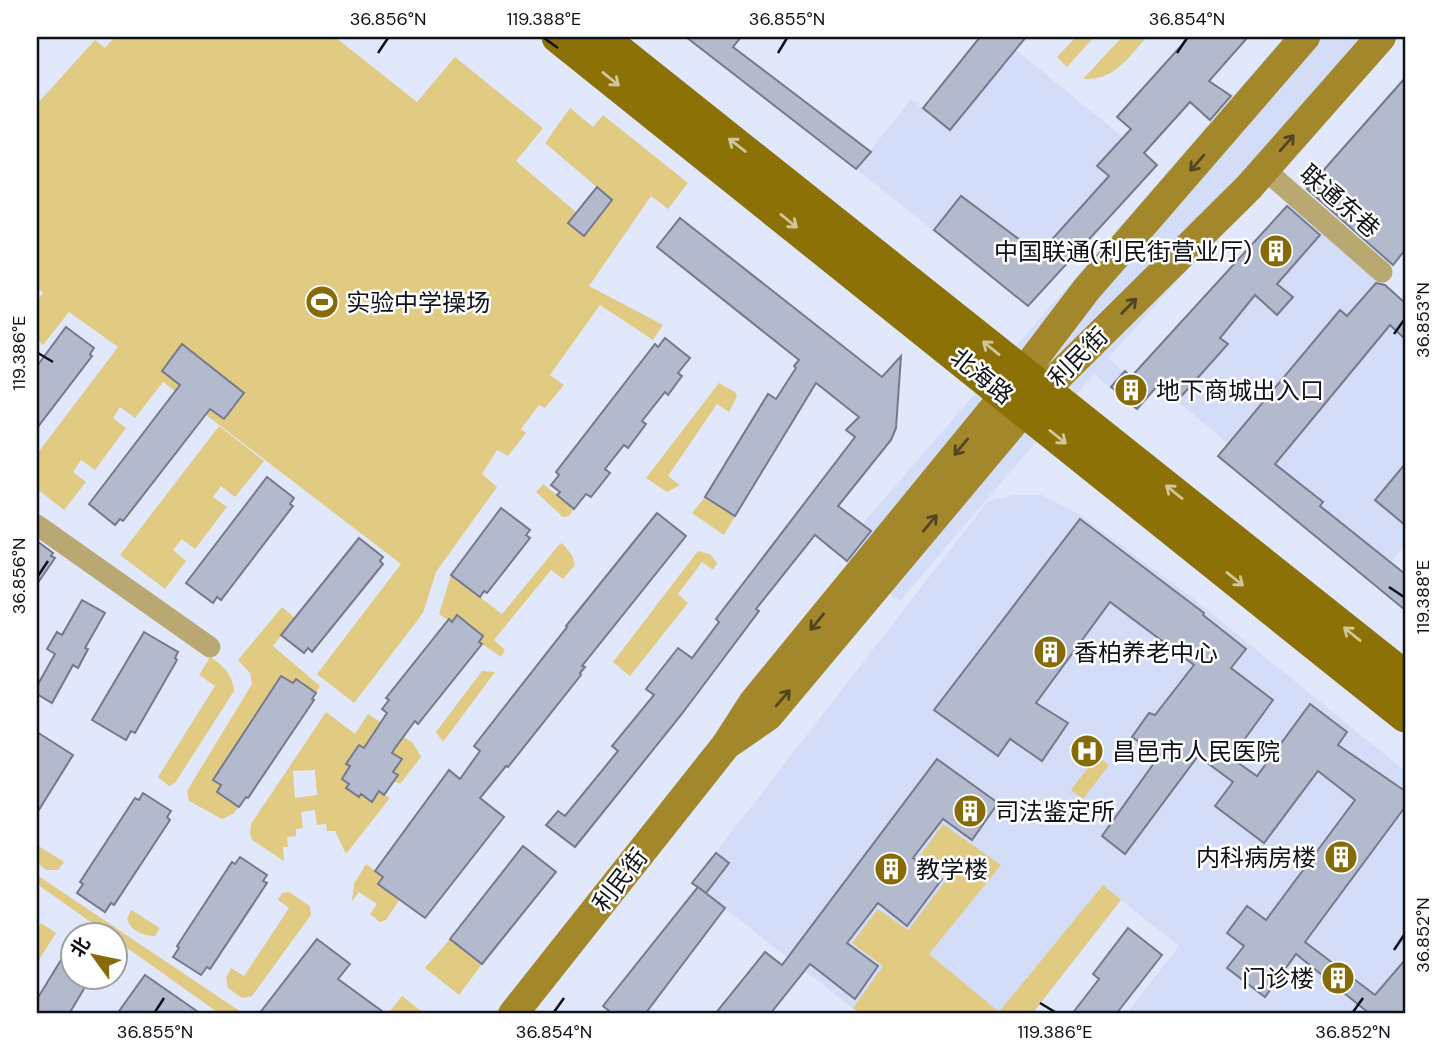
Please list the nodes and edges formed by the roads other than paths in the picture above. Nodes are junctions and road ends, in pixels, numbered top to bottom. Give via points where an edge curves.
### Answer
1 (558, 37) edge
2 (601, 37) edge
3 (1305, 37) edge
4 (1381, 37) edge
5 (1264, 169) junction
6 (1382, 272) dead end
7 (1025, 391) junction
8 (37, 525) edge
9 (210, 647) dead end
10 (1405, 677) edge
11 (1405, 716) edge
12 (513, 1014) edge

1 -> 7 main road, 北海路
7 -> 2 main road, 北海路
3 -> 7 main road, 利民街 via 1086,290
5 -> 4 main road, 利民街
5 - 6 street, 联通东巷
7 -> 5 main road, 利民街
10 -> 7 main road, 北海路
7 -> 11 main road, 北海路
7 - 12 main road, 利民街 via 752,703 726,745
8 - 9 street

